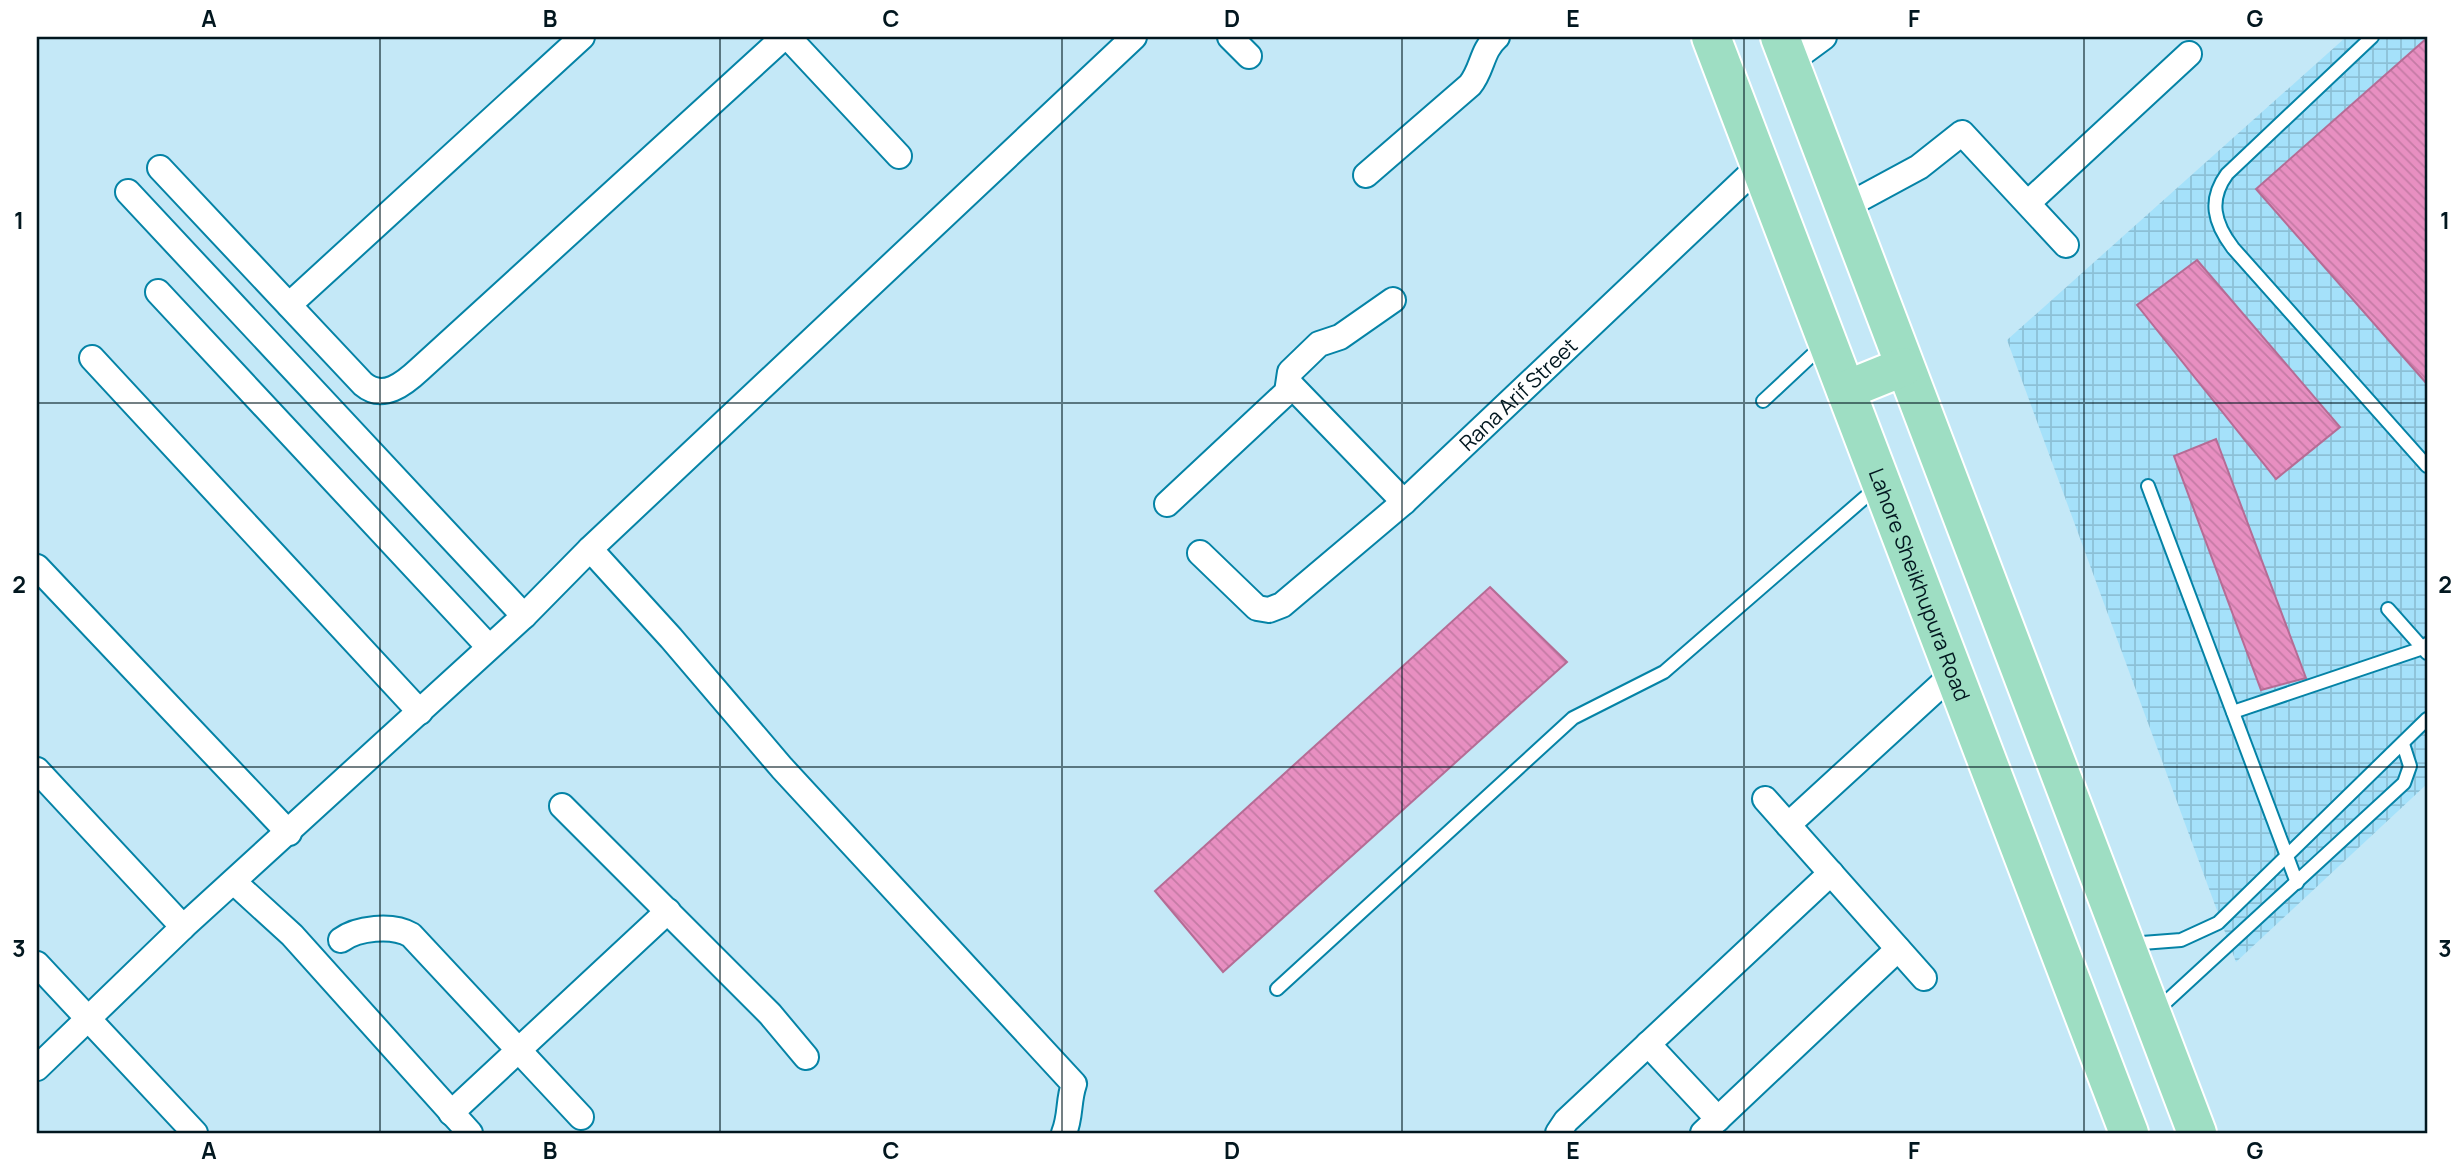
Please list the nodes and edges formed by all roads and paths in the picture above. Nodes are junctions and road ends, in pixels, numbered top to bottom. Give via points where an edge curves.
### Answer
1 (582, 37) edge
2 (786, 37) edge
3 (1134, 37) edge
4 (1230, 37) edge
5 (1497, 37) edge
6 (1711, 37) edge
7 (1824, 37) edge
8 (2372, 37) edge
9 (1785, 50) edge
10 (2189, 54) dead end
11 (1249, 56) dead end
12 (899, 156) dead end
13 (1759, 166) junction
14 (160, 168) dead end
15 (1366, 175) dead end
16 (128, 192) dead end
17 (2028, 203) junction
18 (1845, 207) junction
19 (2066, 245) dead end
20 (158, 292) dead end
21 (1393, 300) dead end
22 (289, 305) junction
23 (1827, 341) junction
24 (92, 358) dead end
25 (1903, 367) junction
26 (1290, 384) junction
27 (1846, 390) junction
28 (1763, 401) dead end
29 (2427, 466) edge
30 (1882, 482) junction
31 (2148, 486) dead end
32 (1404, 502) junction
33 (1167, 504) dead end
34 (590, 549) junction
35 (1199, 553) dead end
36 (37, 566) edge
37 (2388, 610) dead end
38 (524, 616) junction
39 (488, 646) junction
40 (2426, 648) edge
41 (1954, 673) junction
42 (419, 712) junction
43 (2233, 712) junction
44 (2427, 719) edge
45 (2403, 744) junction
46 (37, 770) edge
47 (1765, 799) dead end
48 (562, 806) dead end
49 (1788, 825) junction
50 (289, 833) junction
51 (2287, 856) junction
52 (1831, 873) junction
53 (236, 883) junction
54 (2297, 883) junction
55 (668, 911) junction
56 (183, 927) junction
57 (341, 940) dead end
58 (2125, 945) junction
59 (1898, 949) junction
60 (37, 964) edge
61 (1924, 978) dead end
62 (1278, 989) dead end
63 (2152, 1015) junction
64 (88, 1020) junction
65 (1648, 1044) junction
66 (519, 1050) junction
67 (806, 1056) dead end
68 (37, 1069) edge
69 (451, 1113) junction
70 (581, 1117) dead end
71 (1711, 1126) edge
72 (195, 1133) edge
73 (470, 1133) edge
74 (1064, 1133) edge
75 (1558, 1133) edge
76 (2129, 1133) edge
77 (2197, 1133) edge

1 - 22 street
2 - 12 street
2 - 22 street via 398,387 382,392 368,388
3 - 34 street
4 - 11 street
5 - 15 street via 1484,50 1470,85
6 - 13 highway, Lahore Sheikhupura Road
7 - 9 street
8 - 29 lane via 2227,174 2216,191 2215,212 2233,247
9 - 18 highway
10 - 17 street
13 - 23 highway, Lahore Sheikhupura Road
13 - 32 street, Rana Arif Street
14 - 22 street
16 - 38 street
17 - 18 street via 1961,132 1919,167
17 - 19 street
18 - 25 highway
20 - 39 street
21 - 26 street via 1340,337 1319,344 1290,372
23 - 27 highway, Lahore Sheikhupura Road
23 - 28 lane
24 - 42 street
25 - 27 highway
25 - 58 highway
26 - 32 street
26 - 33 street via 1287,392
27 - 30 highway, Lahore Sheikhupura Road
30 - 41 highway, Lahore Sheikhupura Road
30 - 62 lane via 1664,672 1573,718
31 - 43 lane
32 - 35 street, Rana Arif Street via 1282,605 1269,610 1257,608
34 - 38 street
34 - 74 street via 782,768 1074,1084
36 - 50 street
37 - 40 lane
38 - 39 street
39 - 42 street
40 - 43 lane
41 - 49 street
41 - 76 highway, Lahore Sheikhupura Road
42 - 50 street
43 - 51 lane
44 - 45 lane
45 - 51 lane
45 - 54 lane via 2410,766 2404,783
46 - 56 street
47 - 49 street
48 - 55 street
49 - 52 street
50 - 53 street
51 - 54 lane
51 - 58 lane via 2202,933 2181,940
52 - 59 street
52 - 65 street
53 - 56 street
53 - 69 street via 292,935
54 - 63 lane
55 - 66 street
55 - 67 street
56 - 64 street
57 - 66 street via 368,930 407,932
58 - 63 highway
59 - 61 street
59 - 71 street
60 - 64 street
63 - 77 highway
64 - 68 street
64 - 72 street
65 - 71 street
65 - 75 street
66 - 69 street
66 - 70 street
69 - 73 street

